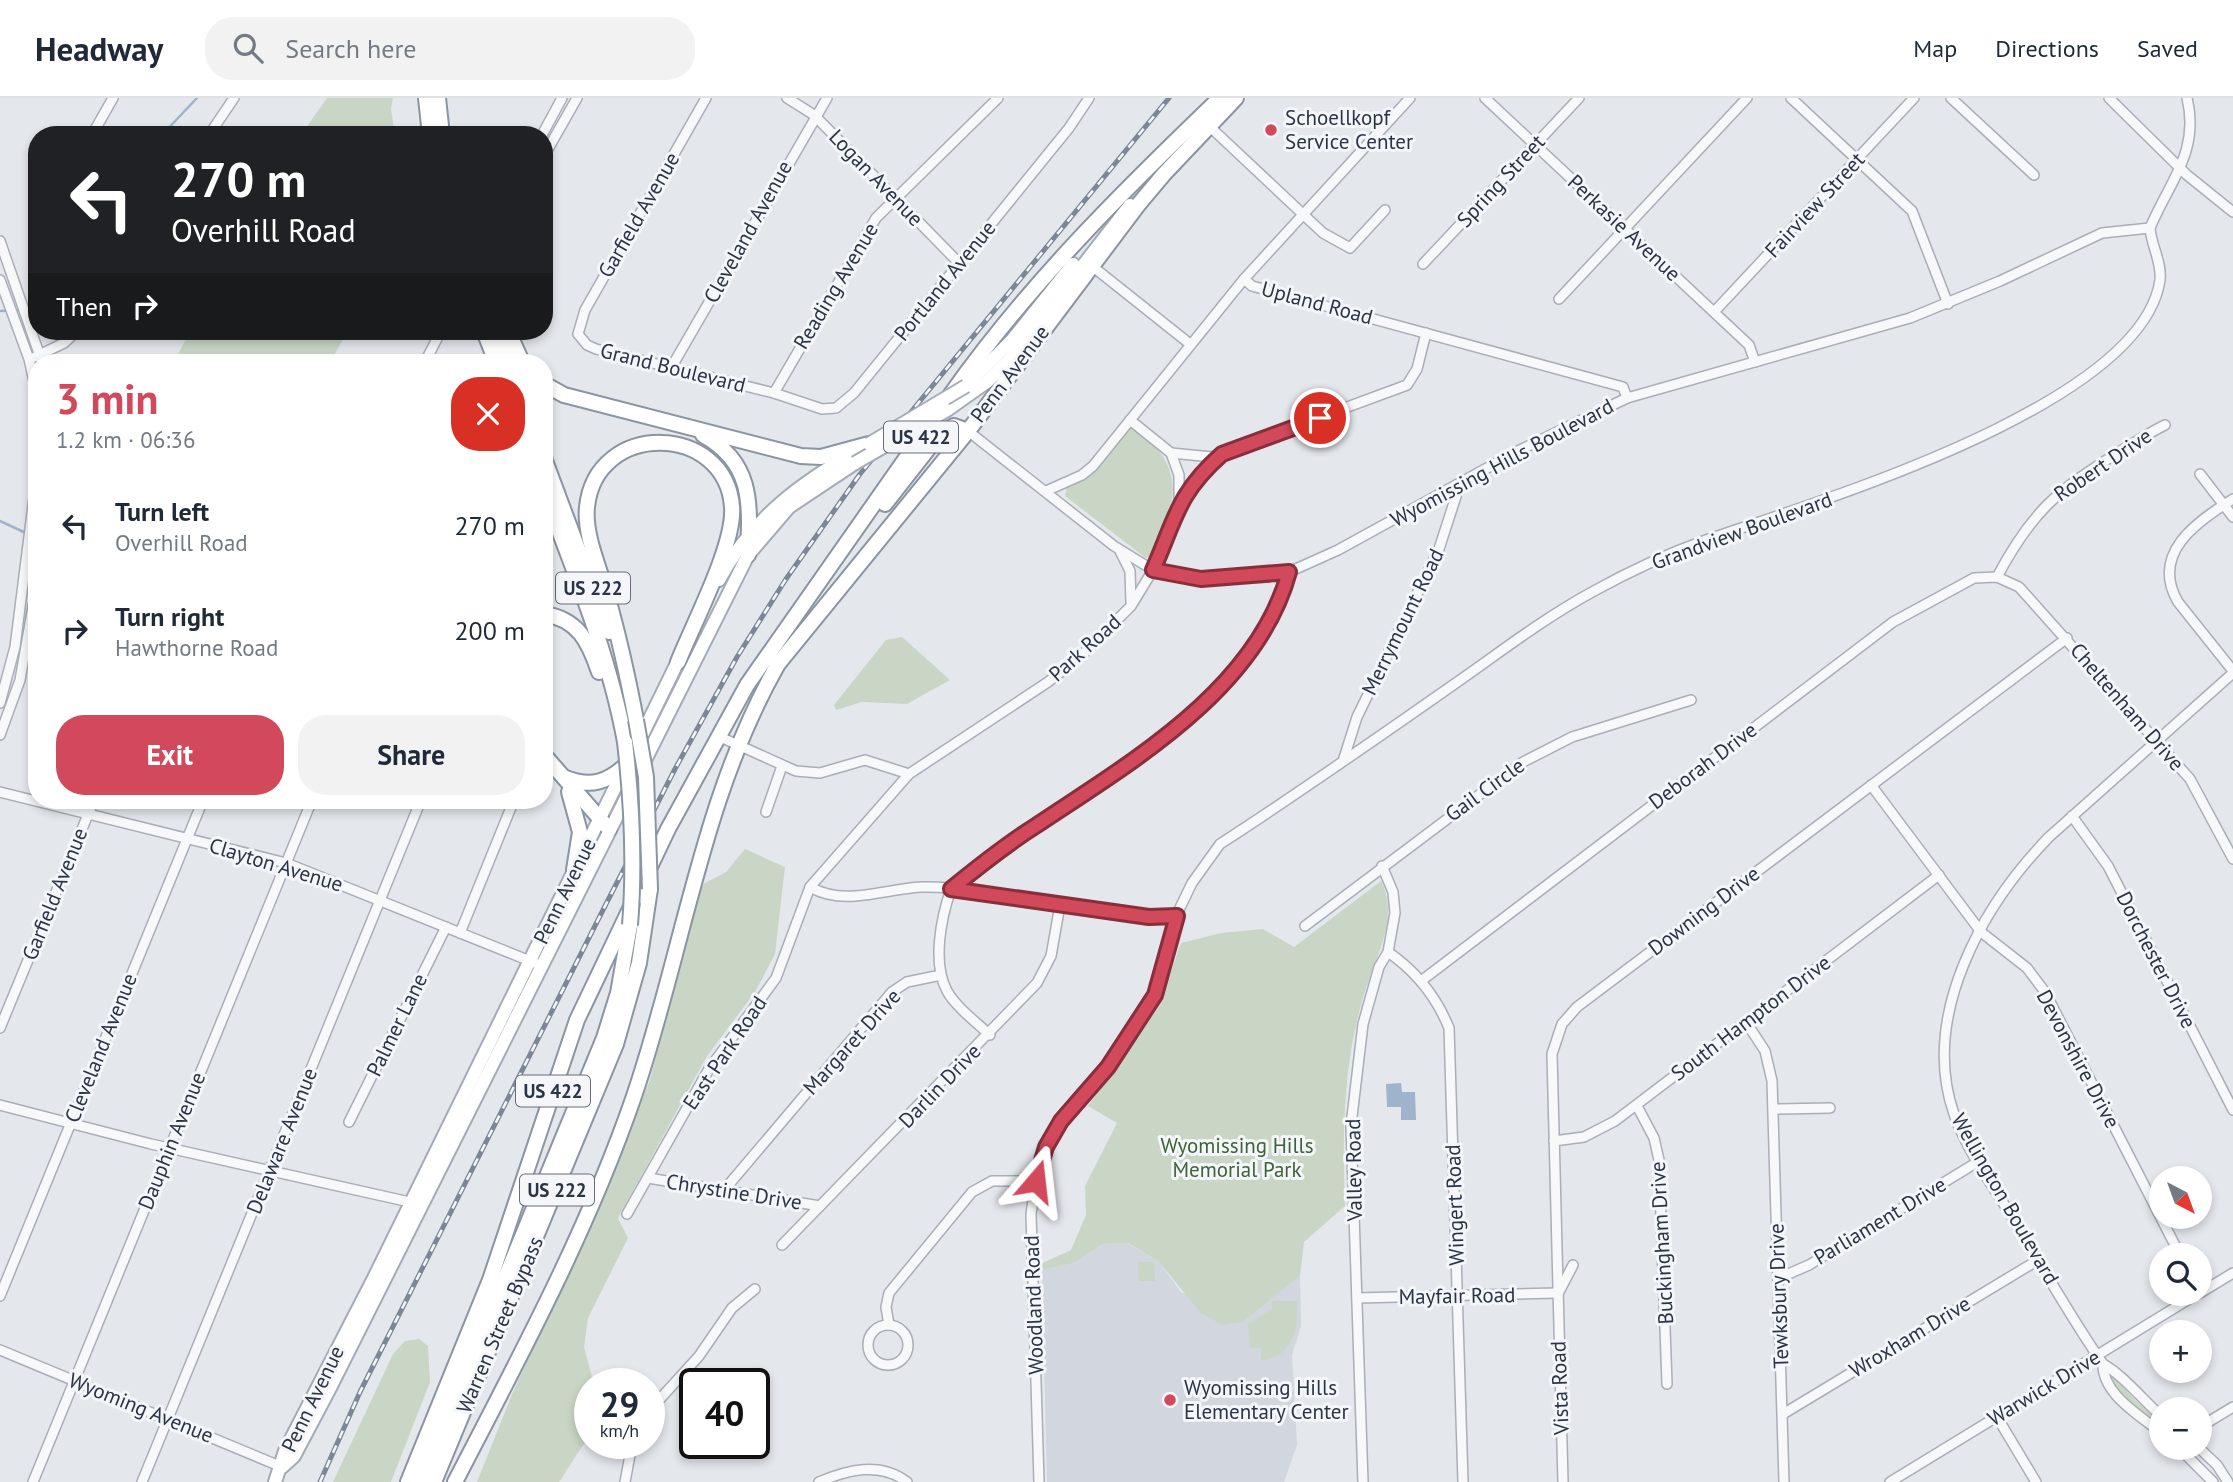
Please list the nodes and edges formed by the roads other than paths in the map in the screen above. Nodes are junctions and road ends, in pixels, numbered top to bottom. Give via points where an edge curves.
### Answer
1 (113, 98) edge
2 (234, 98) edge
3 (426, 98) edge
4 (438, 98) edge
5 (562, 98) edge
6 (577, 98) edge
7 (706, 98) edge
8 (787, 98) edge
9 (827, 98) edge
10 (998, 98) edge
11 (1089, 98) edge
12 (1220, 98) edge
13 (1236, 98) edge
14 (1410, 98) edge
15 (1485, 98) edge
16 (1579, 98) edge
17 (1747, 98) edge
18 (1791, 98) edge
19 (1914, 98) edge
20 (1951, 98) edge
21 (2109, 98) edge
22 (2188, 98) edge
23 (814, 115) junction
24 (1204, 122) junction
25 (97, 126) edge
26 (215, 126) edge
27 (429, 126) edge
28 (441, 126) edge
29 (547, 126) edge
30 (553, 140) edge
31 (1535, 145) junction
32 (1857, 160) junction
33 (1154, 162) junction
34 (2180, 168) junction
35 (1164, 174) junction
36 (2034, 175) dead end
37 (896, 199) junction
38 (1385, 210) dead end
39 (2233, 212) edge
40 (1303, 215) junction
41 (2150, 228) junction
42 (1625, 229) junction
43 (0, 242) edge
44 (960, 264) junction
45 (1423, 264) dead end
46 (1091, 266) junction
47 (0, 279) edge
48 (1244, 279) junction
49 (1559, 299) dead end
50 (1948, 304) junction
51 (1714, 312) junction
52 (28, 321) edge
53 (1426, 332) junction
54 (578, 334) joint
55 (67, 340) edge
56 (1190, 344) junction
57 (47, 354) edge
58 (28, 356) edge
59 (1755, 362) junction
60 (671, 368) junction
61 (553, 389) edge
62 (774, 393) junction
63 (1627, 398) junction
64 (1130, 420) junction
65 (676, 425) junction
66 (2165, 425) dead end
67 (968, 431) junction
68 (869, 444) junction
69 (1171, 453) junction
70 (1222, 454) junction
71 (2200, 474) dead end
72 (553, 482) edge
73 (1460, 484) junction
74 (1046, 491) junction
75 (2233, 499) edge
76 (1179, 502) junction
77 (2223, 505) junction
78 (553, 515) edge
79 (2233, 517) edge
80 (749, 534) junction
81 (1120, 550) junction
82 (28, 553) edge
83 (748, 555) junction
84 (829, 569) junction
85 (1153, 570) junction
86 (1289, 572) junction
87 (1997, 577) junction
88 (1131, 606) junction
89 (553, 617) edge
90 (28, 635) edge
91 (2067, 638) junction
92 (678, 662) junction
93 (2233, 672) edge
94 (1691, 700) dead end
95 (0, 702) edge
96 (636, 720) junction
97 (0, 736) edge
98 (718, 736) junction
99 (2156, 741) junction
100 (625, 742) junction
101 (739, 747) junction
102 (1344, 758) junction
103 (627, 764) junction
104 (782, 766) junction
105 (553, 767) edge
106 (553, 773) edge
107 (909, 774) junction
108 (567, 785) junction
109 (1871, 785) junction
110 (0, 792) edge
111 (28, 799) edge
112 (71, 809) edge
113 (90, 809) edge
114 (199, 809) edge
115 (308, 809) edge
116 (417, 809) edge
117 (510, 809) edge
118 (766, 811) dead end
119 (88, 813) junction
120 (2072, 816) junction
121 (602, 823) junction
122 (188, 838) junction
123 (2233, 859) edge
124 (286, 863) junction
125 (1382, 866) junction
126 (575, 870) junction
127 (1939, 875) junction
128 (810, 887) junction
129 (951, 889) junction
130 (380, 899) junction
131 (1060, 905) junction
132 (1177, 916) junction
133 (1305, 926) dead end
134 (446, 927) junction
135 (1981, 932) junction
136 (460, 933) junction
137 (1388, 952) junction
138 (537, 964) junction
139 (941, 975) junction
140 (1421, 981) junction
141 (1746, 1022) junction
142 (0, 1028) edge
143 (990, 1035) junction
144 (0, 1105) edge
145 (1637, 1106) junction
146 (1830, 1108) dead end
147 (1774, 1110) junction
148 (2233, 1110) edge
149 (349, 1122) dead end
150 (70, 1123) junction
151 (1554, 1140) junction
152 (170, 1148) junction
153 (1979, 1161) junction
154 (270, 1171) junction
155 (648, 1178) junction
156 (1036, 1181) junction
157 (724, 1189) junction
158 (416, 1204) junction
159 (820, 1206) junction
160 (627, 1214) dead end
161 (2174, 1243) edge
162 (782, 1245) dead end
163 (2038, 1260) junction
164 (1573, 1265) dead end
165 (2233, 1273) edge
166 (1779, 1278) junction
167 (2212, 1285) edge
168 (755, 1289) dead end
169 (1558, 1293) junction
170 (0, 1296) edge
171 (1458, 1296) junction
172 (1357, 1298) junction
173 (2180, 1306) edge
174 (890, 1325) junction
175 (0, 1350) edge
176 (2100, 1360) junction
177 (75, 1381) junction
178 (1667, 1384) dead end
179 (665, 1393) edge
180 (2149, 1405) edge
181 (2233, 1406) edge
182 (1783, 1414) junction
183 (1997, 1417) junction
184 (168, 1419) junction
185 (2212, 1419) edge
186 (2149, 1423) edge
187 (629, 1459) edge
188 (2191, 1460) edge
189 (2212, 1460) edge
190 (282, 1467) junction
191 (33, 1482) edge
192 (142, 1482) edge
193 (275, 1482) edge
194 (408, 1482) edge
195 (421, 1482) edge
196 (434, 1482) edge
197 (455, 1482) edge
198 (625, 1482) edge
199 (819, 1482) edge
200 (906, 1482) edge
201 (1039, 1482) edge
202 (1363, 1482) edge
203 (1463, 1482) edge
204 (1563, 1482) edge
205 (1784, 1482) edge
206 (1889, 1482) edge
207 (2036, 1482) edge
208 (2213, 1482) edge
209 (2228, 1482) edge

1 - 25 street
2 - 26 street
3 - 27 highway
4 - 28 highway
5 - 29 street
6 - 30 street
7 - 54 street, Garfield Avenue via 586,310
8 - 23 street, Logan Avenue
9 - 23 street, Cleveland Avenue
10 - 37 street, Reading Avenue
11 - 44 street, Portland Avenue
12 - 24 highway, Penn Avenue / US 422
13 - 24 highway, Penn Avenue / US 422
14 - 40 street
15 - 31 street, Perkasie Avenue
16 - 31 street, Spring Street
17 - 42 street
18 - 32 street
19 - 32 street, Fairview Street
20 - 36 street
21 - 34 street
22 - 34 street via 2192,132
23 - 37 street, Logan Avenue
23 - 60 street, Cleveland Avenue
24 - 33 highway, Penn Avenue / US 422
24 - 35 highway, Penn Avenue / US 422
24 - 40 street
31 - 42 street, Perkasie Avenue
31 - 45 street, Spring Street
32 - 50 street via 1912,211
32 - 51 street, Fairview Street
33 - 68 main road, Penn Avenue, bridge via 1012,340 966,386
33 - 84 highway, Penn Avenue / US 422 via 1003,324
34 - 39 street
34 - 41 street
35 - 46 highway, Penn Avenue / US 422
35 - 83 main road, Penn Avenue, bridge via 1118,220 999,371 947,410 789,507
37 - 44 street, Logan Avenue
37 - 62 street, Reading Avenue via 865,234
38 - 40 street via 1350,248
40 - 48 street
41 - 50 street, Wyomissing Hills Boulevard via 2102,233
41 - 102 street, Grandview Boulevard via 2160,272 2153,301 2127,341 2091,373 1975,438 1895,474 1706,540 1620,576 1536,626
42 - 49 street
42 - 51 street, Perkasie Avenue
43 - 52 street
44 - 62 street, Portland Avenue via 847,401 822,409
46 - 56 street
46 - 67 highway, Penn Avenue / US 422
47 - 58 street
48 - 53 street, Upland Road via 1252,286
48 - 56 street, Upland Road
50 - 59 street, Wyomissing Hills Boulevard
51 - 59 street, Perkasie Avenue via 1749,345
53 - 63 street, Upland Road via 1623,387
53 - 70 street via 1417,369 1407,385
54 - 60 street, Grand Boulevard via 596,349
55 - 57 street
56 - 64 street, Upland Road
59 - 63 street, Wyomissing Hills Boulevard
60 - 62 street, Grand Boulevard
61 - 65 highway
63 - 73 street, Wyomissing Hills Boulevard
64 - 69 street
64 - 74 street, Upland Road via 1082,475
65 - 68 highway via 801,456 828,455
65 - 80 highway via 709,438 737,466 751,505
66 - 87 street, Robert Drive via 2141,436 2056,494 2021,534
67 - 74 street, Wyomissing Hills Boulevard
67 - 84 highway via 954,426 939,435
67 - 101 highway, Penn Avenue / US 422 via 778,664
68 - 80 main road, Penn Avenue via 786,496
69 - 70 street via 1194,457
69 - 76 street, Park Road via 1179,475
70 - 76 street via 1198,475
71 - 77 street
72 - 96 highway, US 222 via 604,617
73 - 86 street, Wyomissing Hills Boulevard
73 - 102 street, Merrymount Road via 1439,549 1357,717
74 - 81 street, Wyomissing Hills Boulevard
75 - 77 street
76 - 85 street, Park Road
77 - 79 street
77 - 93 street via 2181,538 2168,566 2178,602
78 - 100 highway, US 222 via 603,651
80 - 83 highway
80 - 92 main road, Penn Avenue via 726,567
81 - 85 street, Wyomissing Hills Boulevard
81 - 88 street via 1130,571
82 - 95 street via 15,647
83 - 121 main road, Penn Avenue
84 - 98 highway, Penn Avenue / US 422 via 747,685
85 - 86 street, Wyomissing Hills Boulevard via 1201,579
85 - 88 street, Park Road
86 - 129 street via 1274,612 1255,643 1188,718 1133,762 1036,825
87 - 91 street, Cheltenham Drive via 2024,591
87 - 140 street, Deborah Drive via 1964,582 1893,622
88 - 107 street, Park Road via 1048,681
89 - 100 highway via 568,621 588,641
90 - 97 street via 20,680
91 - 99 street, Cheltenham Drive
91 - 109 street, Downing Drive
92 - 96 highway via 730,536 733,506 726,485 710,462 682,445 656,442 636,445 615,457 595,482 587,507
92 - 103 main road, Penn Avenue
93 - 99 street, Wellington Boulevard
94 - 125 street, Gail Circle via 1600,727 1541,752 1498,778
96 - 196 highway, Warren Street Bypass / US 222, bridge via 646,777 650,889 639,963 616,1044
98 - 101 street
98 - 194 highway, US 422 via 577,1020 490,1280
99 - 120 street, Wellington Boulevard
99 - 123 street, Cheltenham Drive via 2196,788
100 - 195 highway, Warren Street Bypass / US 222, bridge via 634,869 618,993 604,1038
101 - 104 street
101 - 197 highway, US 422 via 701,853 645,1061 603,1175
102 - 132 street, Grandview Boulevard via 1220,844 1192,883
103 - 108 highway via 596,784
103 - 121 main road, Penn Avenue
104 - 107 street via 820,773 865,760
104 - 118 street
105 - 108 highway
106 - 108 highway
107 - 128 street, Park Road
108 - 121 highway
108 - 126 highway via 580,832
109 - 127 street, Devonshire Drive
109 - 151 street, Downing Drive via 1569,1015 1552,1054
110 - 111 street, Clayton Avenue
112 - 119 street, Clayton Avenue
113 - 119 street, Garfield Avenue
114 - 122 street, Cleveland Avenue
115 - 124 street, Dauphin Avenue
116 - 130 street, Delaware Avenue
117 - 136 street
119 - 122 street, Clayton Avenue
119 - 142 street, Garfield Avenue
120 - 135 street, Wellington Boulevard via 2024,864
120 - 148 street, Dorchester Drive via 2108,866
121 - 126 main road, Penn Avenue
121 - 138 main road, Penn Avenue
122 - 124 street, Clayton Avenue
122 - 150 street, Cleveland Avenue
124 - 130 street, Clayton Avenue
124 - 152 street, Dauphin Avenue
125 - 133 street, Gail Circle
125 - 137 street, Valley Road via 1394,900
126 - 138 main road, Penn Avenue
127 - 135 street, Devonshire Drive
127 - 141 street, South Hampton Drive
128 - 129 street via 840,897 921,887
128 - 155 street, East Park Road via 776,978 709,1069
129 - 131 street
129 - 139 street via 940,951
130 - 134 street, Clayton Avenue
130 - 154 street, Delaware Avenue
131 - 132 street via 1149,917
131 - 143 street, Darlin Drive via 1046,970
132 - 156 street, Woodland Road via 1155,995 1108,1067 1061,1121 1046,1147
134 - 136 street, Clayton Avenue
134 - 149 street, Palmer Lane
135 - 153 street, Wellington Boulevard via 1952,995 1944,1033 1950,1099
135 - 161 street, Devonshire Drive via 2021,962 2045,992
136 - 138 street, Clayton Avenue
137 - 140 street, Wingert Road
137 - 172 street, Valley Road via 1368,1000 1354,1087 1351,1125
138 - 158 main road, Penn Avenue
139 - 143 street via 948,993
139 - 157 street, Margaret Drive via 907,982 892,992
140 - 171 street, Wingert Road via 1440,1006 1448,1028
141 - 145 street, South Hampton Drive
141 - 147 street, Tewksbury Drive via 1768,1059
143 - 159 street, Darlin Drive
144 - 150 street
145 - 151 street, South Hampton Drive via 1595,1133
145 - 178 street, Buckingham Drive via 1654,1138 1659,1160
146 - 147 street
147 - 166 street, Tewksbury Drive
150 - 152 street
150 - 170 street, Cleveland Avenue
151 - 169 street, Downing Drive
152 - 154 street
152 - 177 street, Dauphin Avenue
153 - 163 street, Wellington Boulevard
153 - 166 street, Parliament Drive via 1809,1265
154 - 158 street
154 - 184 street, Delaware Avenue
155 - 157 street, Chrystine Drive
155 - 160 street, East Park Road
156 - 174 street via 992,1181 967,1196 889,1293
156 - 201 street, Woodland Road via 1031,1214
157 - 159 street, Chrystine Drive
158 - 190 main road, Penn Avenue via 294,1457
159 - 162 street, Darlin Drive
163 - 176 street, Wellington Boulevard
163 - 182 street, Wroxham Drive
164 - 169 street
165 - 167 street, Warwick Drive
166 - 182 street, Tewksbury Drive
168 - 179 street via 732,1308 699,1356
169 - 171 street, Mayfair Road
169 - 204 street, Vista Road
171 - 172 street, Mayfair Road
171 - 203 street, Wingert Road
172 - 202 street, Valley Road
173 - 176 street, Warwick Drive
174 - 174 street via 876,1329 868,1342 874,1359 888,1365 904,1356 908,1344 903,1332
175 - 177 street, Wyoming Avenue
176 - 180 street, Wellington Boulevard
176 - 183 street, Warwick Drive
176 - 186 street, Wellington Boulevard via 2102,1377 2112,1391
177 - 184 street, Wyoming Avenue
177 - 191 street, Dauphin Avenue
181 - 185 street
182 - 205 street, Tewksbury Drive
183 - 206 street, Warwick Drive
183 - 207 street
184 - 190 street, Wyoming Avenue
184 - 192 street, Delaware Avenue
187 - 198 street
188 - 208 street
189 - 209 street
190 - 193 main road, Penn Avenue
199 - 200 street via 875,1469

